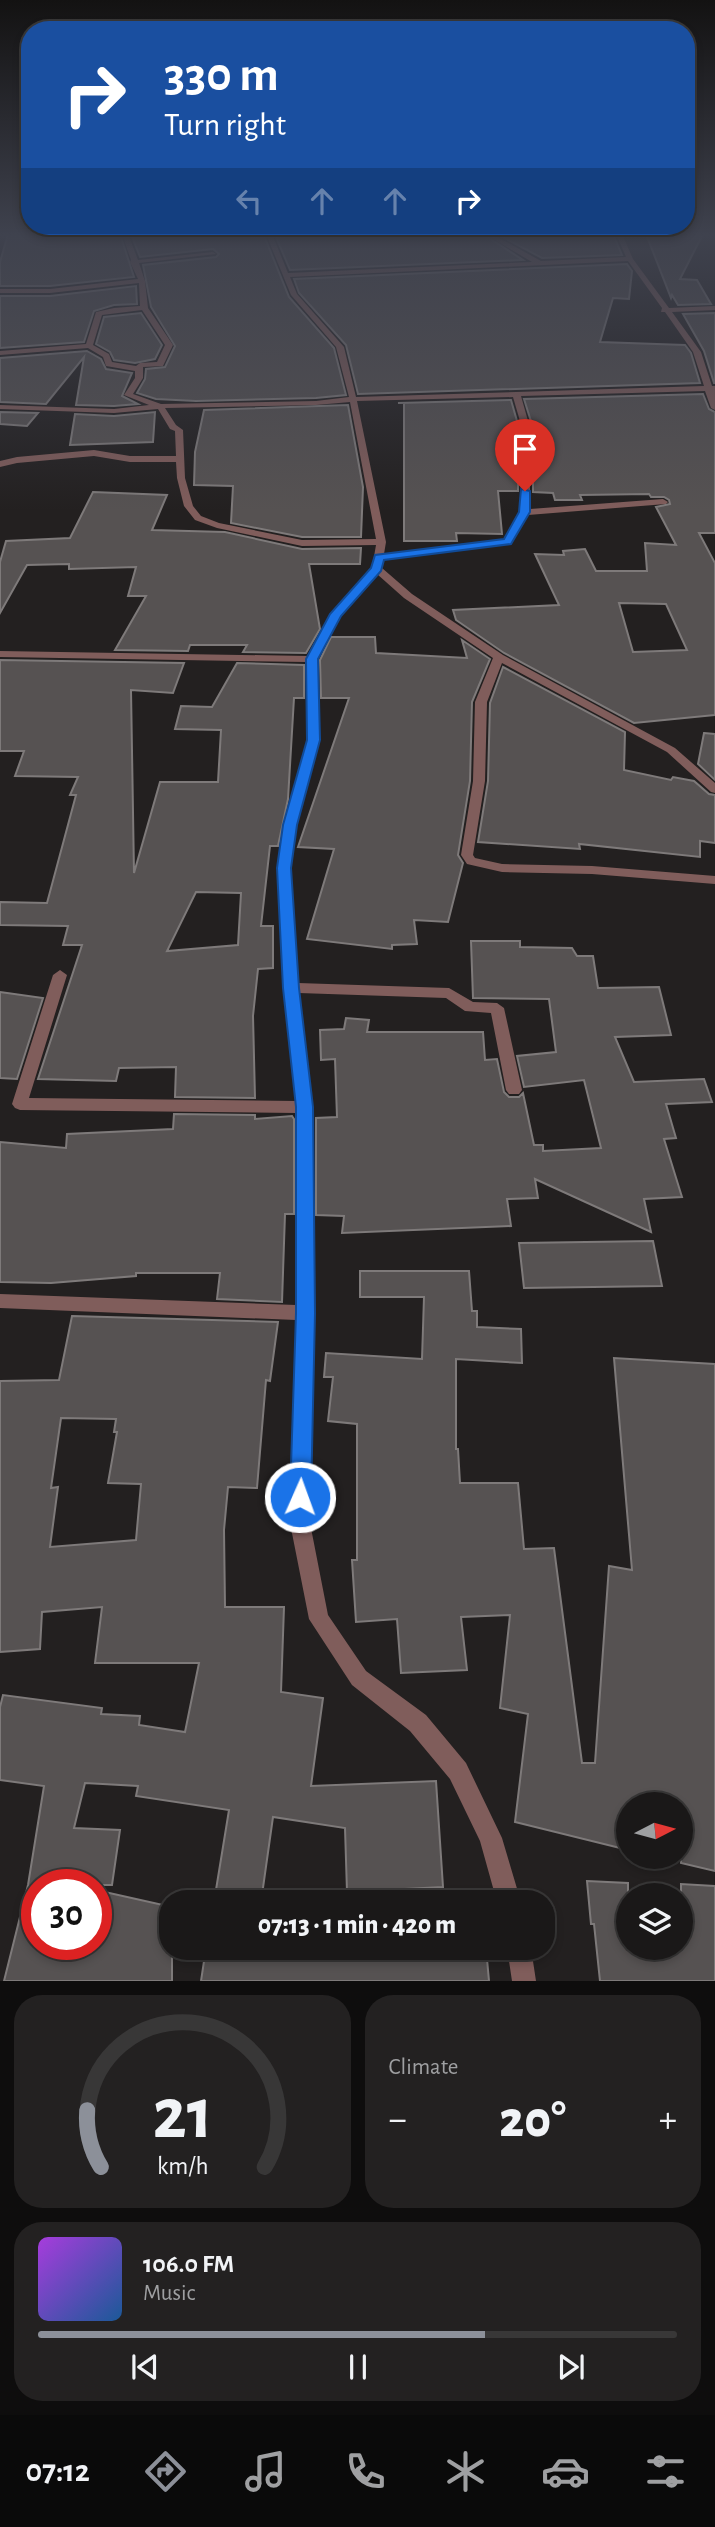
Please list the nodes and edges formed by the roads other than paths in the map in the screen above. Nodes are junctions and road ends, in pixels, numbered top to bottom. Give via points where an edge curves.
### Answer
1 (95, 326) edge
2 (156, 326) edge
3 (322, 326) edge
4 (677, 326) edge
5 (89, 346) junction
6 (0, 353) edge
7 (139, 369) junction
8 (711, 388) edge
9 (517, 395) junction
10 (353, 399) junction
11 (160, 406) junction
12 (0, 407) edge
13 (715, 408) edge
14 (181, 459) junction
15 (0, 464) edge
16 (663, 502) dead end
17 (524, 512) junction
18 (379, 556) junction
19 (0, 654) edge
20 (499, 657) junction
21 (312, 659) junction
22 (715, 789) edge
23 (715, 880) edge
24 (60, 975) dead end
25 (291, 988) junction
26 (514, 1090) dead end
27 (305, 1107) junction
28 (0, 1301) edge
29 (305, 1313) junction
30 (506, 1890) edge
31 (521, 1960) edge
32 (524, 1981) edge

1 - 5 street
2 - 7 street via 169,345 160,364 139,365
3 - 10 street via 340,346
4 - 8 street via 696,352
5 - 6 street
5 - 7 street via 106,356 109,364
7 - 11 street via 139,378 128,395
8 - 9 street
8 - 13 street
9 - 10 street
9 - 17 street via 526,428
10 - 11 street
10 - 18 street
11 - 12 street via 114,411
11 - 14 street via 181,434
14 - 15 street via 130,459 94,453
14 - 18 street via 188,506 198,518
16 - 17 street
17 - 18 street via 507,541
18 - 20 street via 408,596
18 - 21 street via 335,614
19 - 21 street
20 - 22 street via 671,750
20 - 23 street via 481,702 479,781 467,855 471,861 502,868
21 - 25 street via 313,740 290,825 284,868
24 - 27 street via 20,1104
25 - 26 street via 449,993 470,1007 497,1008
25 - 27 street
27 - 29 street
28 - 29 street
29 - 30 street via 300,1523 318,1619 359,1678 418,1723 458,1771 491,1838
31 - 32 street

